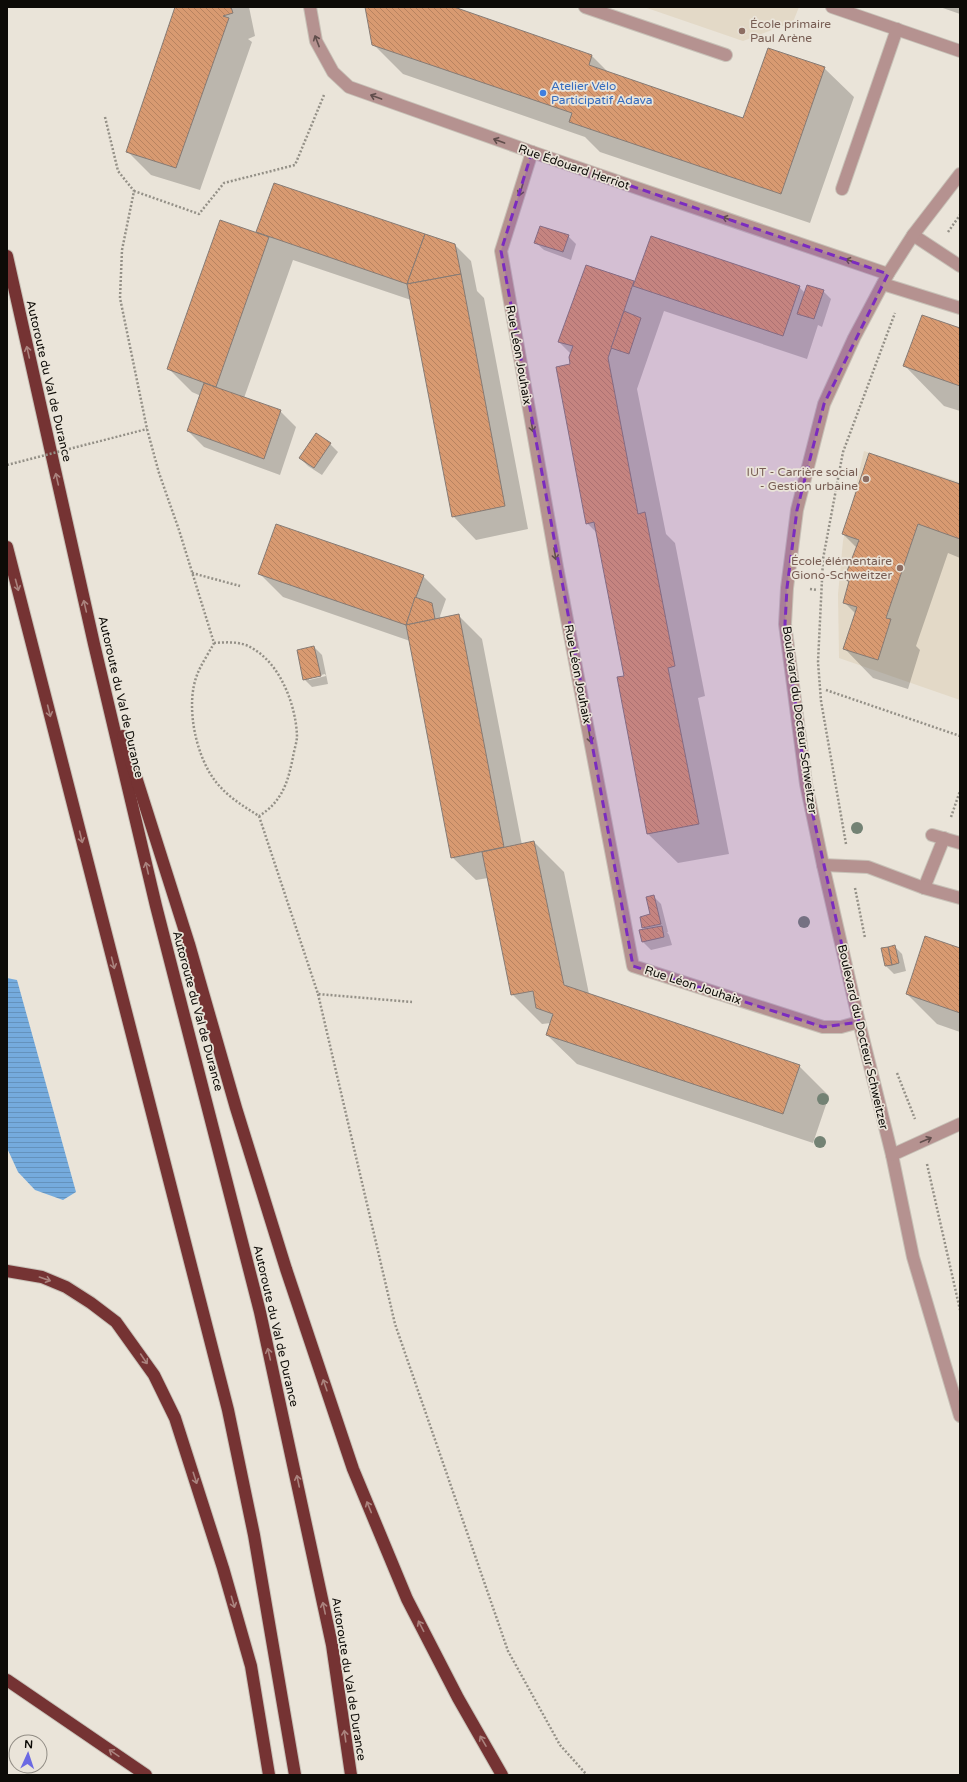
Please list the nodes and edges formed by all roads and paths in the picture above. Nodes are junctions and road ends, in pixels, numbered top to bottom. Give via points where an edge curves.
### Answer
1 (310, 7) edge
2 (585, 7) edge
3 (832, 7) edge
4 (897, 29) junction
5 (960, 51) edge
6 (726, 55) dead end
7 (333, 72) junction
8 (105, 117) dead end
9 (532, 152) junction
10 (960, 174) edge
11 (842, 189) dead end
12 (134, 191) junction
13 (960, 215) edge
14 (947, 233) dead end
15 (913, 235) junction
16 (7, 256) edge
17 (960, 266) edge
18 (885, 279) junction
19 (898, 308) dead end
20 (960, 308) edge
21 (147, 429) junction
22 (7, 465) edge
23 (7, 547) edge
24 (192, 573) junction
25 (240, 586) dead end
26 (214, 643) junction
27 (94, 644) junction
28 (826, 690) dead end
29 (960, 736) edge
30 (960, 791) edge
31 (259, 816) junction
32 (938, 836) junction
33 (960, 843) edge
34 (847, 849) dead end
35 (823, 865) junction
36 (854, 883) dead end
37 (924, 888) junction
38 (960, 898) edge
39 (867, 944) dead end
40 (318, 994) junction
41 (412, 1002) dead end
42 (859, 1022) junction
43 (896, 1071) dead end
44 (916, 1120) dead end
45 (960, 1124) edge
46 (892, 1155) junction
47 (926, 1160) dead end
48 (7, 1272) edge
49 (960, 1310) edge
50 (960, 1416) edge
51 (7, 1680) edge
52 (146, 1775) edge
53 (269, 1775) edge
54 (295, 1775) edge
55 (350, 1775) edge
56 (502, 1775) edge
57 (587, 1775) edge

7 -> 1 street, Rue Édouard Herriot via 316,40
2 - 6 street
3 - 4 street
4 - 5 street
4 - 11 street
9 -> 7 street, Rue Édouard Herriot via 349,87
7 - 12 path via 295,165 224,183 199,214
8 - 12 path via 118,171
18 -> 9 street, Rue Édouard Herriot
9 -> 42 street, Rue Léon Jouhaix via 501,251 557,566 634,966 823,1027 841,1027
10 - 15 street, Boulevard du Docteur Schweitzer
12 - 21 path via 122,250 120,298
13 - 14 path
15 - 17 street
15 - 18 street, Boulevard du Docteur Schweitzer
27 -> 16 highway, Autoroute du Val de Durance
18 - 20 street, Rue Édouard Herriot
18 - 35 street, Boulevard du Docteur Schweitzer via 824,404 797,510 787,588 785,624 792,680 806,784
19 - 34 path via 843,452 823,559 818,662 820,701
21 - 22 path, bridge
21 - 24 path
23 -> 54 highway via 228,1410 254,1535
24 - 25 path
24 - 26 path
26 - 31 path via 197,674 192,700 197,742 215,782 234,801
26 - 31 path via 237,642 255,649 271,663 288,696 293,714 297,736 289,779 279,798
55 -> 27 highway, Autoroute du Val de Durance via 332,1645 260,1312 156,906
56 -> 27 highway via 458,1698 407,1598 353,1469 281,1254 189,944
28 - 29 path
30 - 32 path
31 - 40 path
32 - 33 street
32 - 37 street
35 - 37 street via 868,867
35 - 42 street, Boulevard du Docteur Schweitzer
36 - 39 path
37 - 38 street
40 - 41 path
40 - 57 path via 395,1324 405,1354 508,1651 560,1744
42 - 46 street, Boulevard du Docteur Schweitzer
43 - 44 path
46 -> 45 street
46 - 50 street, Boulevard du Docteur Schweitzer via 913,1257
47 - 49 path
48 -> 53 highway via 42,1277 66,1287 91,1303 116,1322 154,1375 175,1418 223,1568 251,1666
52 -> 51 highway

